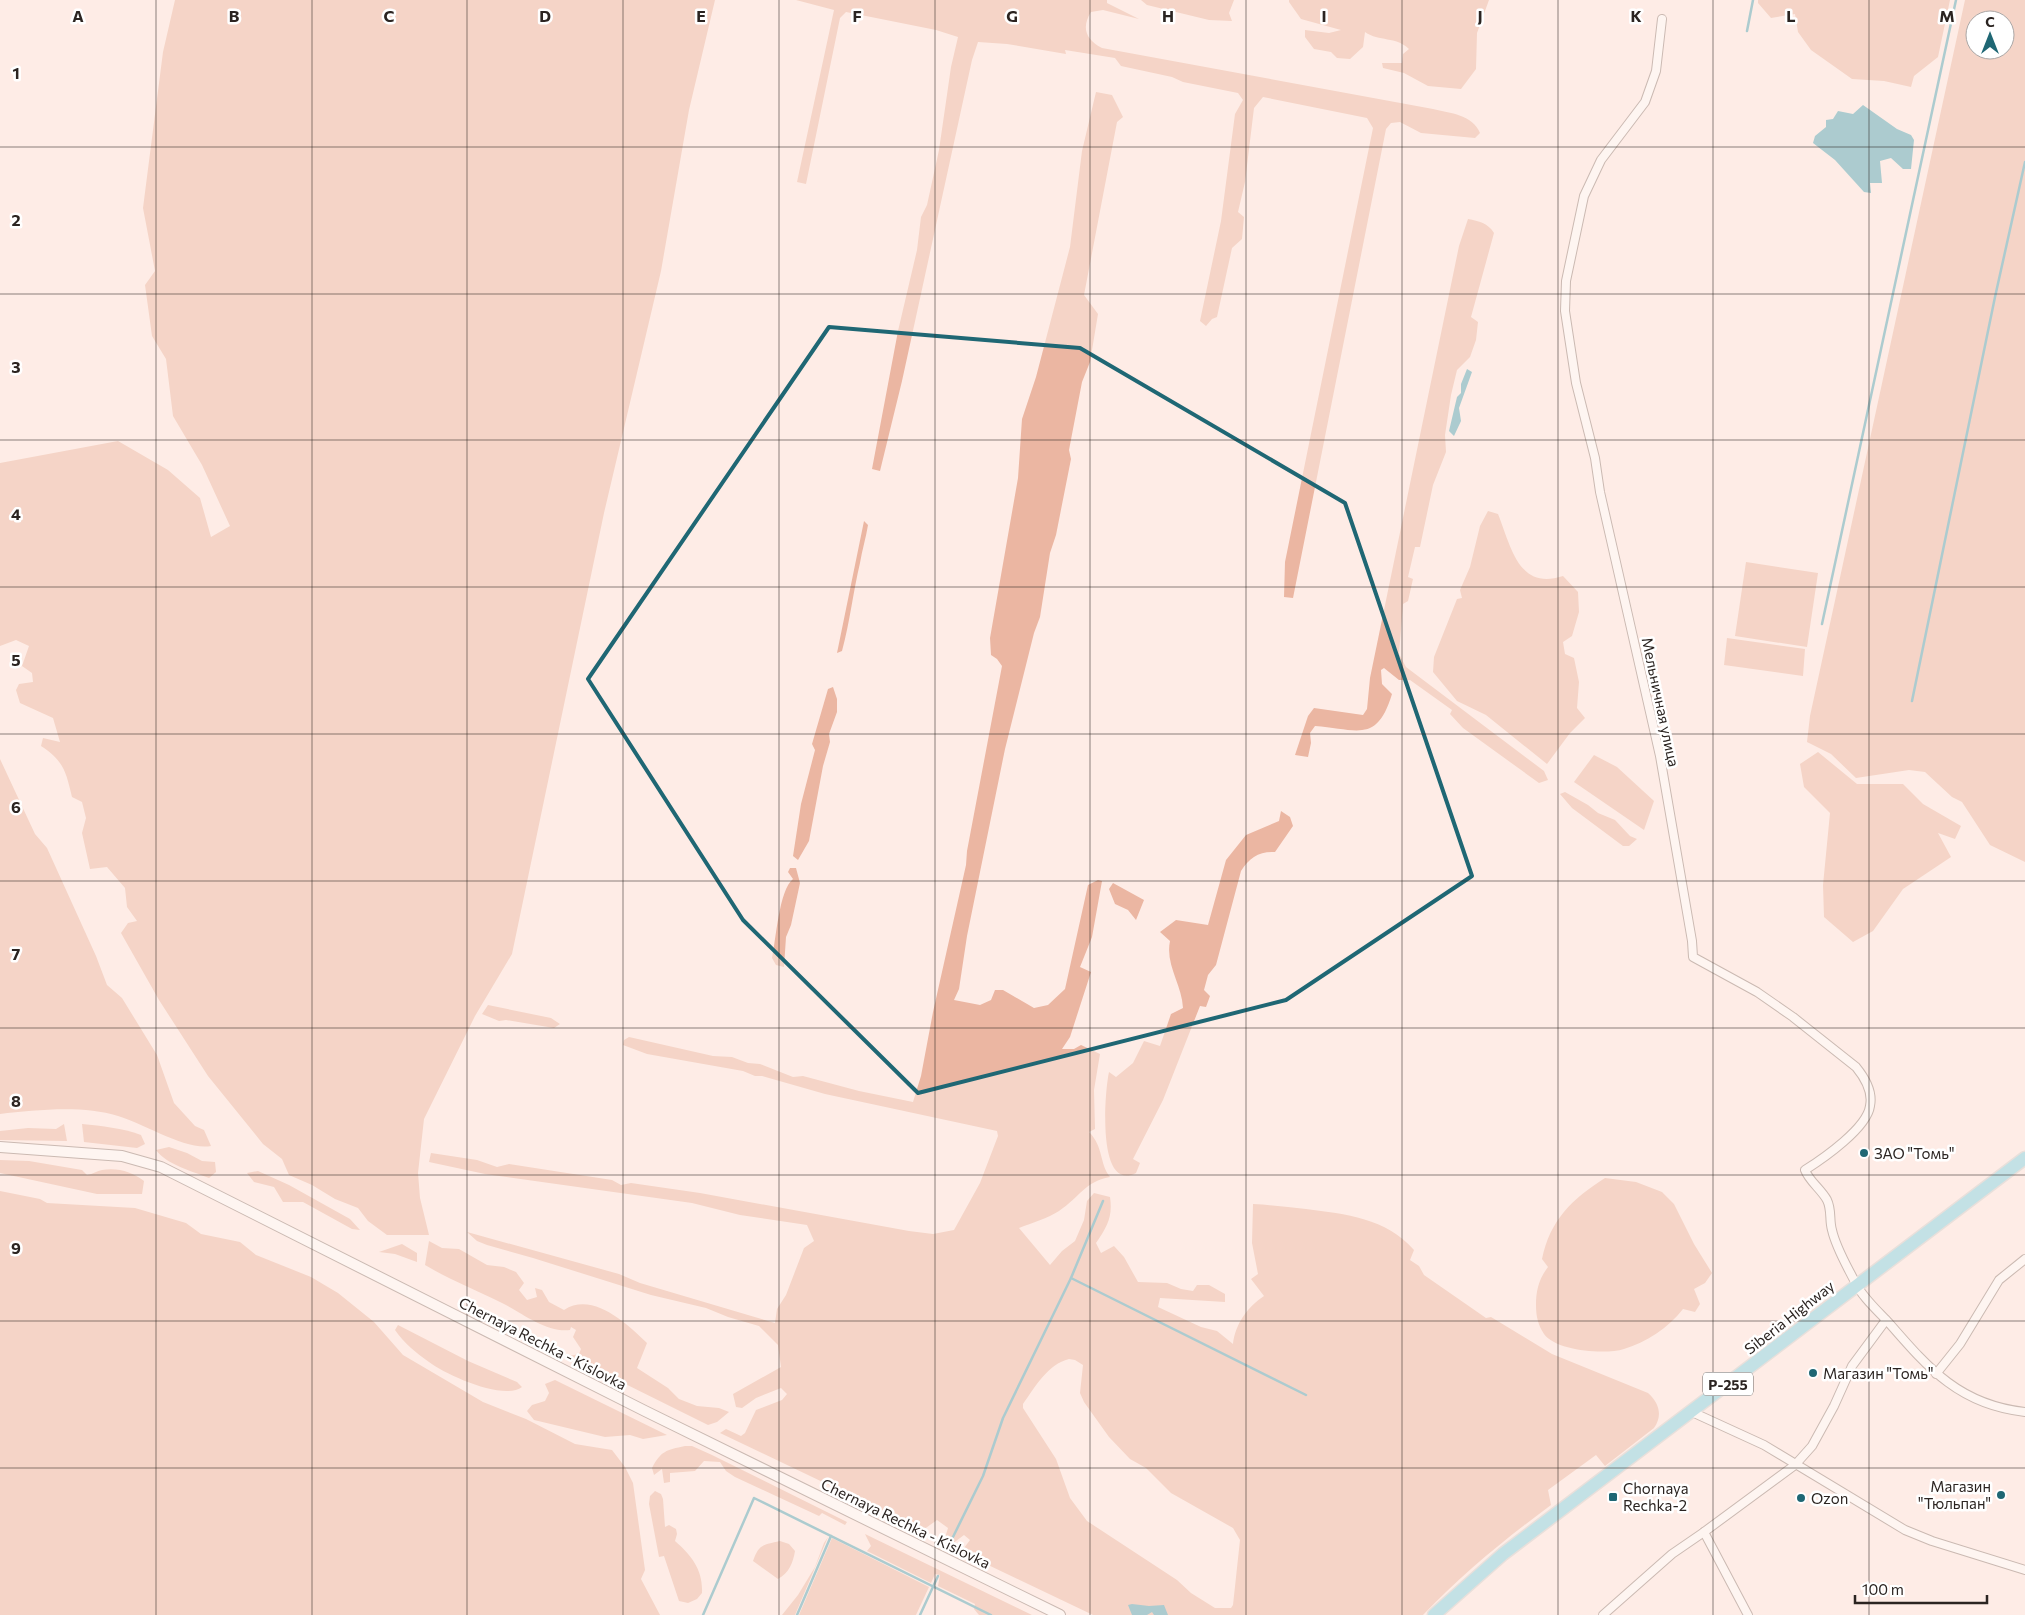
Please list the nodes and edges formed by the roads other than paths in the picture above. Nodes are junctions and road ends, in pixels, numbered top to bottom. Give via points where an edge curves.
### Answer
1 (1662, 19) dead end
2 (0, 1148) edge
3 (2025, 1158) edge
4 (2025, 1259) edge
5 (1857, 1285) junction
6 (1886, 1320) junction
7 (1936, 1374) junction
8 (1692, 1412) junction
9 (2025, 1412) edge
10 (1795, 1465) junction
11 (1704, 1532) junction
12 (2025, 1570) edge
13 (1060, 1615) edge
14 (1434, 1615) edge
15 (1603, 1615) edge
16 (1748, 1615) edge

1 - 5 street, Мельничная улица via 1656,71 1645,102 1602,160 1584,196 1566,281 1565,311 1576,383 1660,756 1693,957 1757,992 1793,1017 1856,1068 1867,1084 1871,1101 1866,1115 1834,1150 1805,1170 1827,1201 1832,1230
2 - 13 street, Chernaya Rechka - Kislovka via 122,1156 161,1167 645,1412
3 - 5 highway, Siberia Highway / Р-255
4 - 7 street via 1999,1280 1960,1344
5 - 6 street
5 - 8 highway, Siberia Highway / Р-255
6 - 7 street
6 - 10 street via 1852,1366 1812,1446
7 - 9 street via 1982,1402
8 - 10 street via 1764,1445
8 - 14 highway, Siberia Highway / Р-255 via 1502,1554
10 - 11 street
10 - 12 street via 1905,1530
11 - 15 street via 1672,1554
11 - 16 street

